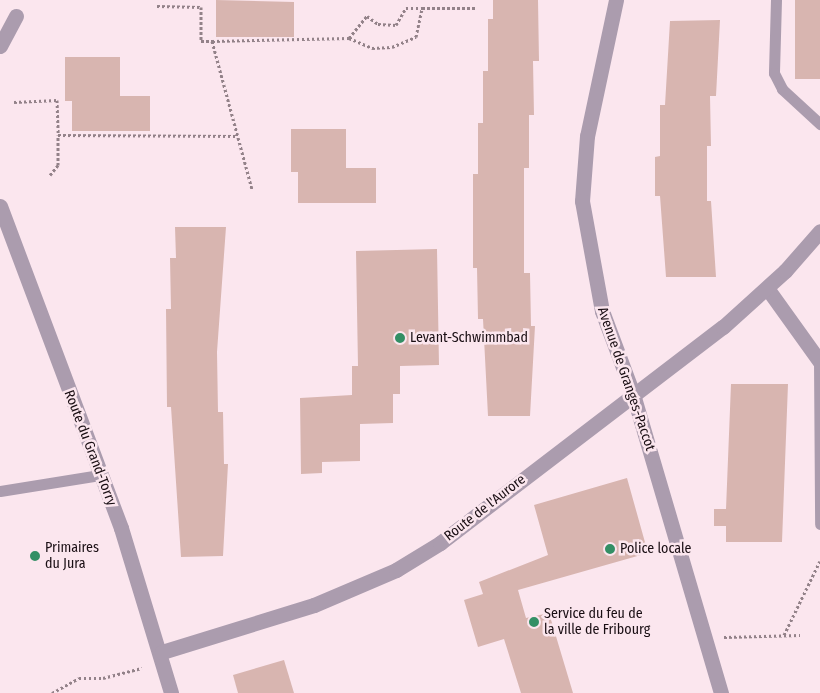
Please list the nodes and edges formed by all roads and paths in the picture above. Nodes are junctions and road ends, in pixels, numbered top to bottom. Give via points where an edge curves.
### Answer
1 (616, 0) edge
2 (776, 0) edge
3 (157, 6) dead end
4 (422, 8) junction
5 (477, 8) dead end
6 (16, 16) dead end
7 (349, 38) junction
8 (212, 41) junction
9 (0, 46) edge
10 (14, 102) dead end
11 (820, 122) edge
12 (58, 135) junction
13 (238, 136) junction
14 (50, 175) dead end
15 (252, 189) dead end
16 (0, 206) edge
17 (820, 231) edge
18 (767, 288) junction
19 (820, 362) edge
20 (632, 394) junction
21 (100, 475) junction
22 (0, 491) edge
23 (820, 524) edge
24 (820, 561) edge
25 (784, 635) junction
26 (800, 635) dead end
27 (718, 637) dead end
28 (162, 652) junction
29 (142, 668) dead end
30 (52, 693) edge
31 (171, 693) edge
32 (721, 693) edge

1 - 20 street, Avenue de Granges-Paccot via 587,136 582,201 602,311
2 - 11 lane via 774,73 782,89
3 - 8 path via 201,7 201,41
4 - 5 path
4 - 7 path via 406,8 396,25 378,24 367,16
4 - 7 path via 422,25 416,37 392,47 372,48
6 - 9 street
7 - 8 path
8 - 13 path
10 - 12 path via 57,100
12 - 13 path
12 - 14 path via 58,165
13 - 15 path
16 - 21 street, Route du Grand-Torry
17 - 18 street, Route de l'Aurore
18 - 19 street
18 - 20 street, Route de l'Aurore via 723,328
19 - 23 lane
20 - 28 street, Route de l'Aurore via 440,543 396,570 314,605
20 - 32 street, Avenue de Granges-Paccot
21 - 22 lane
21 - 28 street, Route du Grand-Torry
24 - 25 path
25 - 26 path
25 - 27 path
28 - 31 street, Route du Grand-Torry
29 - 30 path via 103,678 79,678

